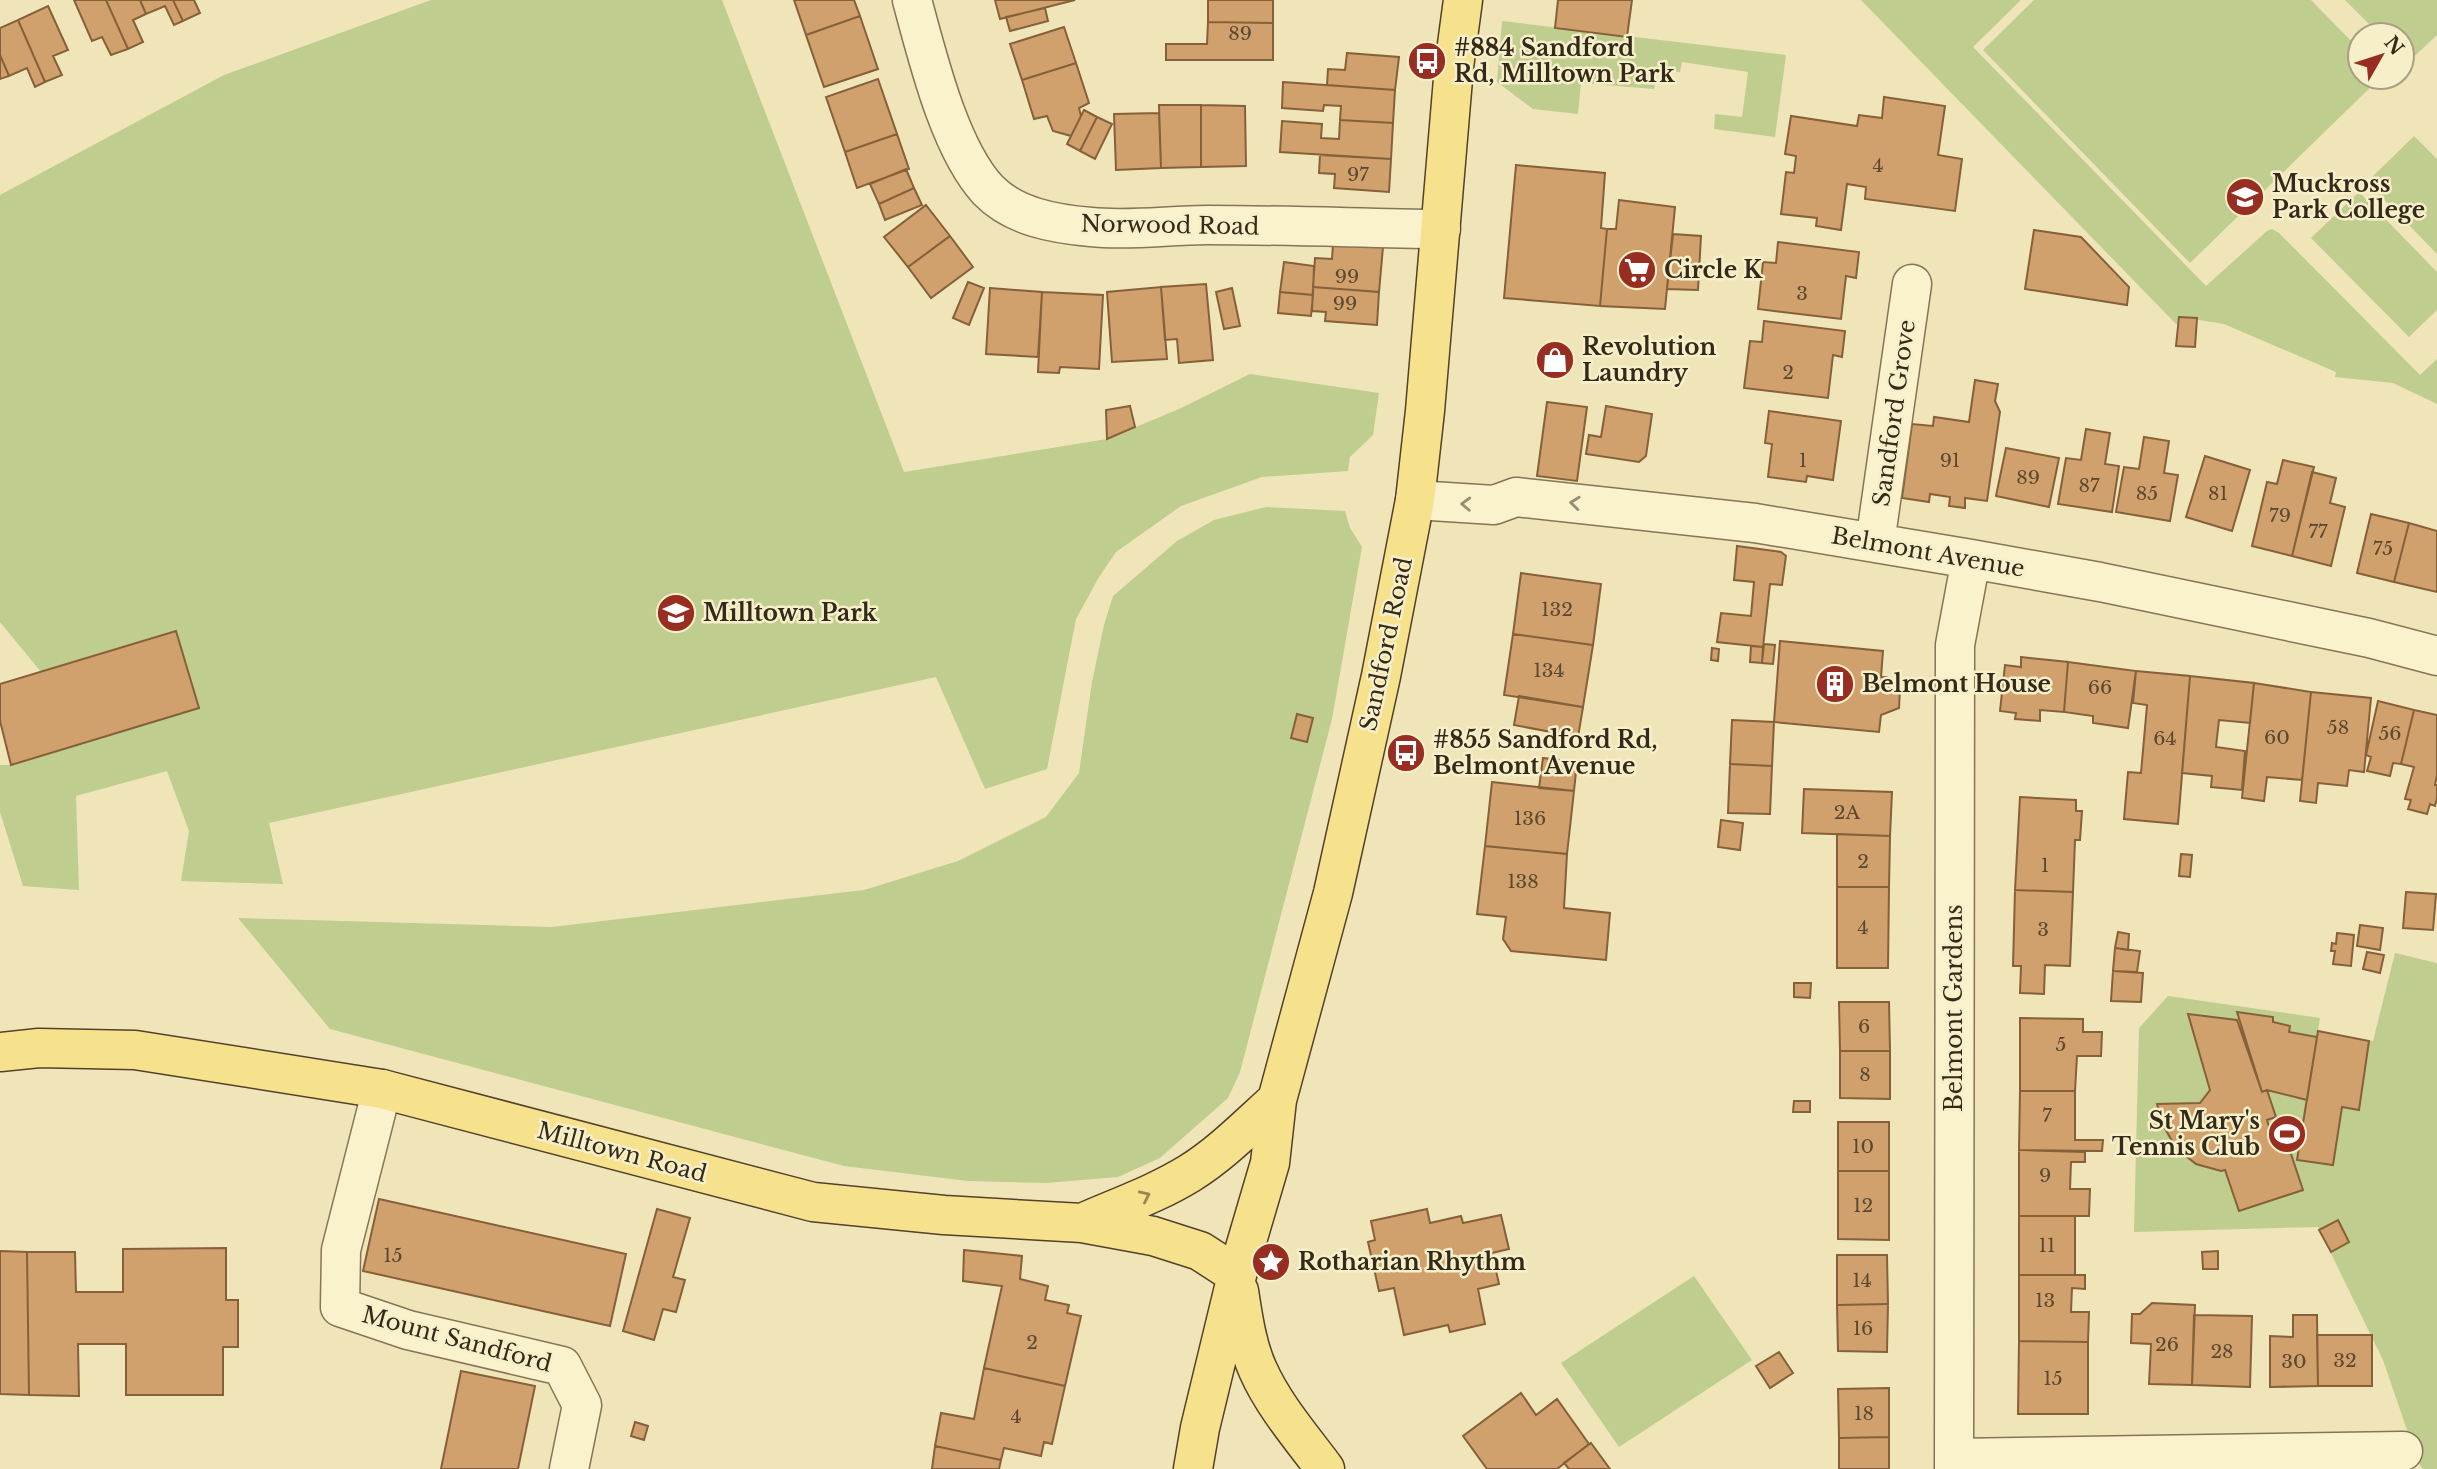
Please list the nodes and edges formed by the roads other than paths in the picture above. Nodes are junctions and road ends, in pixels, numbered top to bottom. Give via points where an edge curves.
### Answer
1 (912, 0) edge
2 (1463, 0) edge
3 (1441, 229) junction
4 (1912, 284) dead end
5 (1415, 500) junction
6 (1875, 543) junction
7 (1971, 559) junction
8 (2437, 656) edge
9 (0, 1052) edge
10 (382, 1089) junction
11 (1277, 1100) junction
12 (1082, 1223) junction
13 (1237, 1275) junction
14 (2403, 1451) dead end
15 (1954, 1464) edge
16 (569, 1469) edge
17 (1194, 1469) edge
18 (1325, 1469) edge

1 - 3 street, Norwood Road via 931,72 962,153 988,190 1009,207 1041,219 1092,228
2 - 3 main road, Sandford Road
3 - 5 main road, Sandford Road
4 - 6 street, Sandford Grove
6 -> 5 street, Belmont Avenue via 1755,523 1516,496 1493,505
5 - 11 main road, Sandford Road via 1333,893
6 - 7 street, Belmont Avenue
7 - 8 street, Belmont Avenue via 2100,582
7 - 15 street, Belmont Gardens via 1955,645
9 - 10 main road, Milltown Road via 135,1049
10 - 12 main road, Milltown Road via 813,1202
10 - 16 street, Mount Sandford via 341,1250 340,1307 408,1330 562,1366 582,1405
12 -> 11 main road via 1188,1174
11 - 13 main road, Sandford Road via 1270,1163
12 - 13 main road, Milltown Road via 1183,1245
13 - 17 main road, Sandford Road
13 - 18 main road via 1257,1369
14 - 15 street, Belmont Gardens

